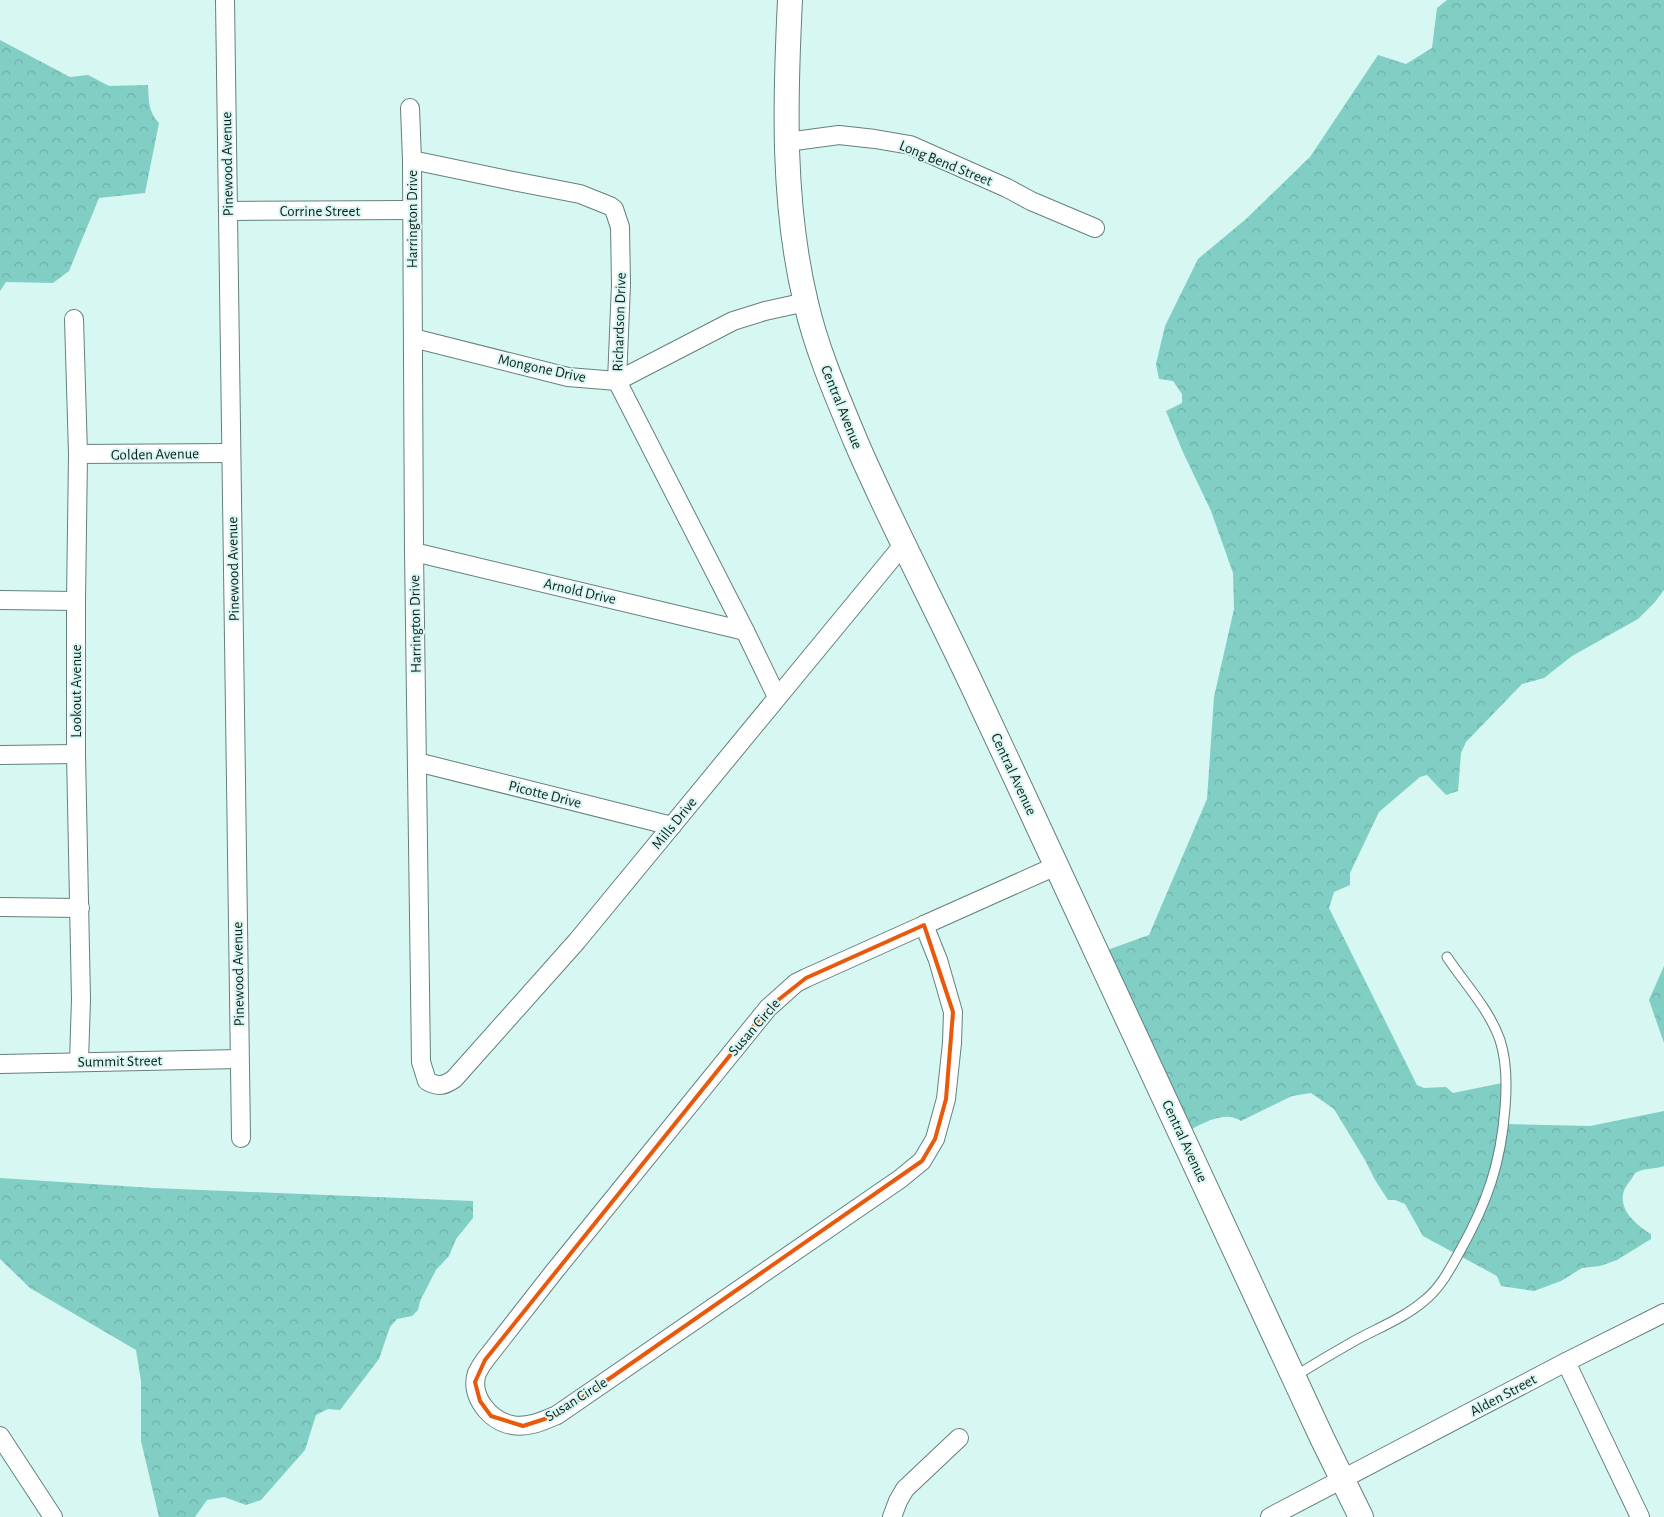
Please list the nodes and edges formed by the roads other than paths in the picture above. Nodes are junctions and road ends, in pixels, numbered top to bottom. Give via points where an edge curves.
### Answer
1 (225, 0) edge
2 (790, 0) edge
3 (410, 108) dead end
4 (787, 142) junction
5 (412, 160) junction
6 (412, 210) junction
7 (228, 211) junction
8 (1095, 228) dead end
9 (806, 302) junction
10 (74, 320) dead end
11 (413, 338) junction
12 (618, 381) junction
13 (231, 453) junction
14 (78, 454) junction
15 (903, 545) junction
16 (414, 552) junction
17 (0, 600) edge
18 (76, 602) junction
19 (745, 631) junction
20 (777, 697) junction
21 (76, 754) junction
22 (0, 755) edge
23 (417, 762) junction
24 (672, 826) junction
25 (1056, 866) junction
26 (0, 907) edge
27 (80, 908) junction
28 (924, 925) junction
29 (1447, 957) dead end
30 (240, 1058) junction
31 (80, 1062) junction
32 (0, 1064) edge
33 (433, 1084) joint
34 (240, 1138) dead end
35 (1664, 1313) edge
36 (1566, 1362) junction
37 (1294, 1377) junction
38 (0, 1436) edge
39 (959, 1438) dead end
40 (1343, 1479) junction
41 (52, 1517) edge
42 (892, 1517) edge
43 (1270, 1517) edge
44 (1361, 1517) edge
45 (1640, 1517) edge

1 - 7 street, Pinewood Avenue
2 - 4 main road, Central Avenue
3 - 5 street, Harrington Drive
4 - 8 street, Long Bend Street via 838,135 910,145
4 - 9 main road, Central Avenue via 790,209
5 - 6 street, Harrington Drive
5 - 12 street, Richardson Drive via 580,194 614,209 620,227
6 - 7 street, Corrine Street
6 - 11 street, Harrington Drive
7 - 13 street, Pinewood Avenue
9 - 12 street via 765,310 733,321
9 - 15 main road, Central Avenue via 828,376
10 - 14 street, Lookout Avenue
11 - 12 street, Mongone Drive via 568,376
11 - 16 street, Harrington Drive
12 - 19 street, Richardson Drive
13 - 14 street, Golden Avenue
13 - 30 street, Pinewood Avenue
14 - 18 street, Lookout Avenue
15 - 20 street, Mills Drive
15 - 25 main road, Central Avenue
16 - 19 street, Arnold Drive
16 - 23 street, Harrington Drive
17 - 18 street
18 - 21 street, Lookout Avenue
19 - 20 street, Richardson Drive
20 - 24 street, Mills Drive
21 - 22 street
21 - 27 street, Lookout Avenue
23 - 24 street, Picotte Drive
23 - 33 street, Harrington Drive via 421,1062 427,1081
24 - 33 street, Mills Drive via 577,941 454,1079 445,1085
25 - 28 street, Susan Circle
25 - 37 main road, Central Avenue
26 - 27 street
27 - 31 street, Lookout Avenue
28 - 28 street, Susan Circle via 796,983 768,1008 485,1360 476,1382 480,1401 492,1416 511,1425 523,1426 557,1415 922,1161 935,1139 946,1099 953,1012
29 - 37 lane via 1479,1000 1500,1040 1505,1063 1507,1088 1503,1137 1490,1190 1445,1279 1426,1300 1387,1326
30 - 31 street, Summit Street
30 - 34 street, Pinewood Avenue
31 - 32 street, Summit Street
35 - 36 street, Alden Street
36 - 40 street, Alden Street
36 - 45 street
37 - 40 main road, Central Avenue
38 - 41 street
39 - 42 street via 905,1489
40 - 43 street, Alden Street
40 - 44 main road, Central Avenue

